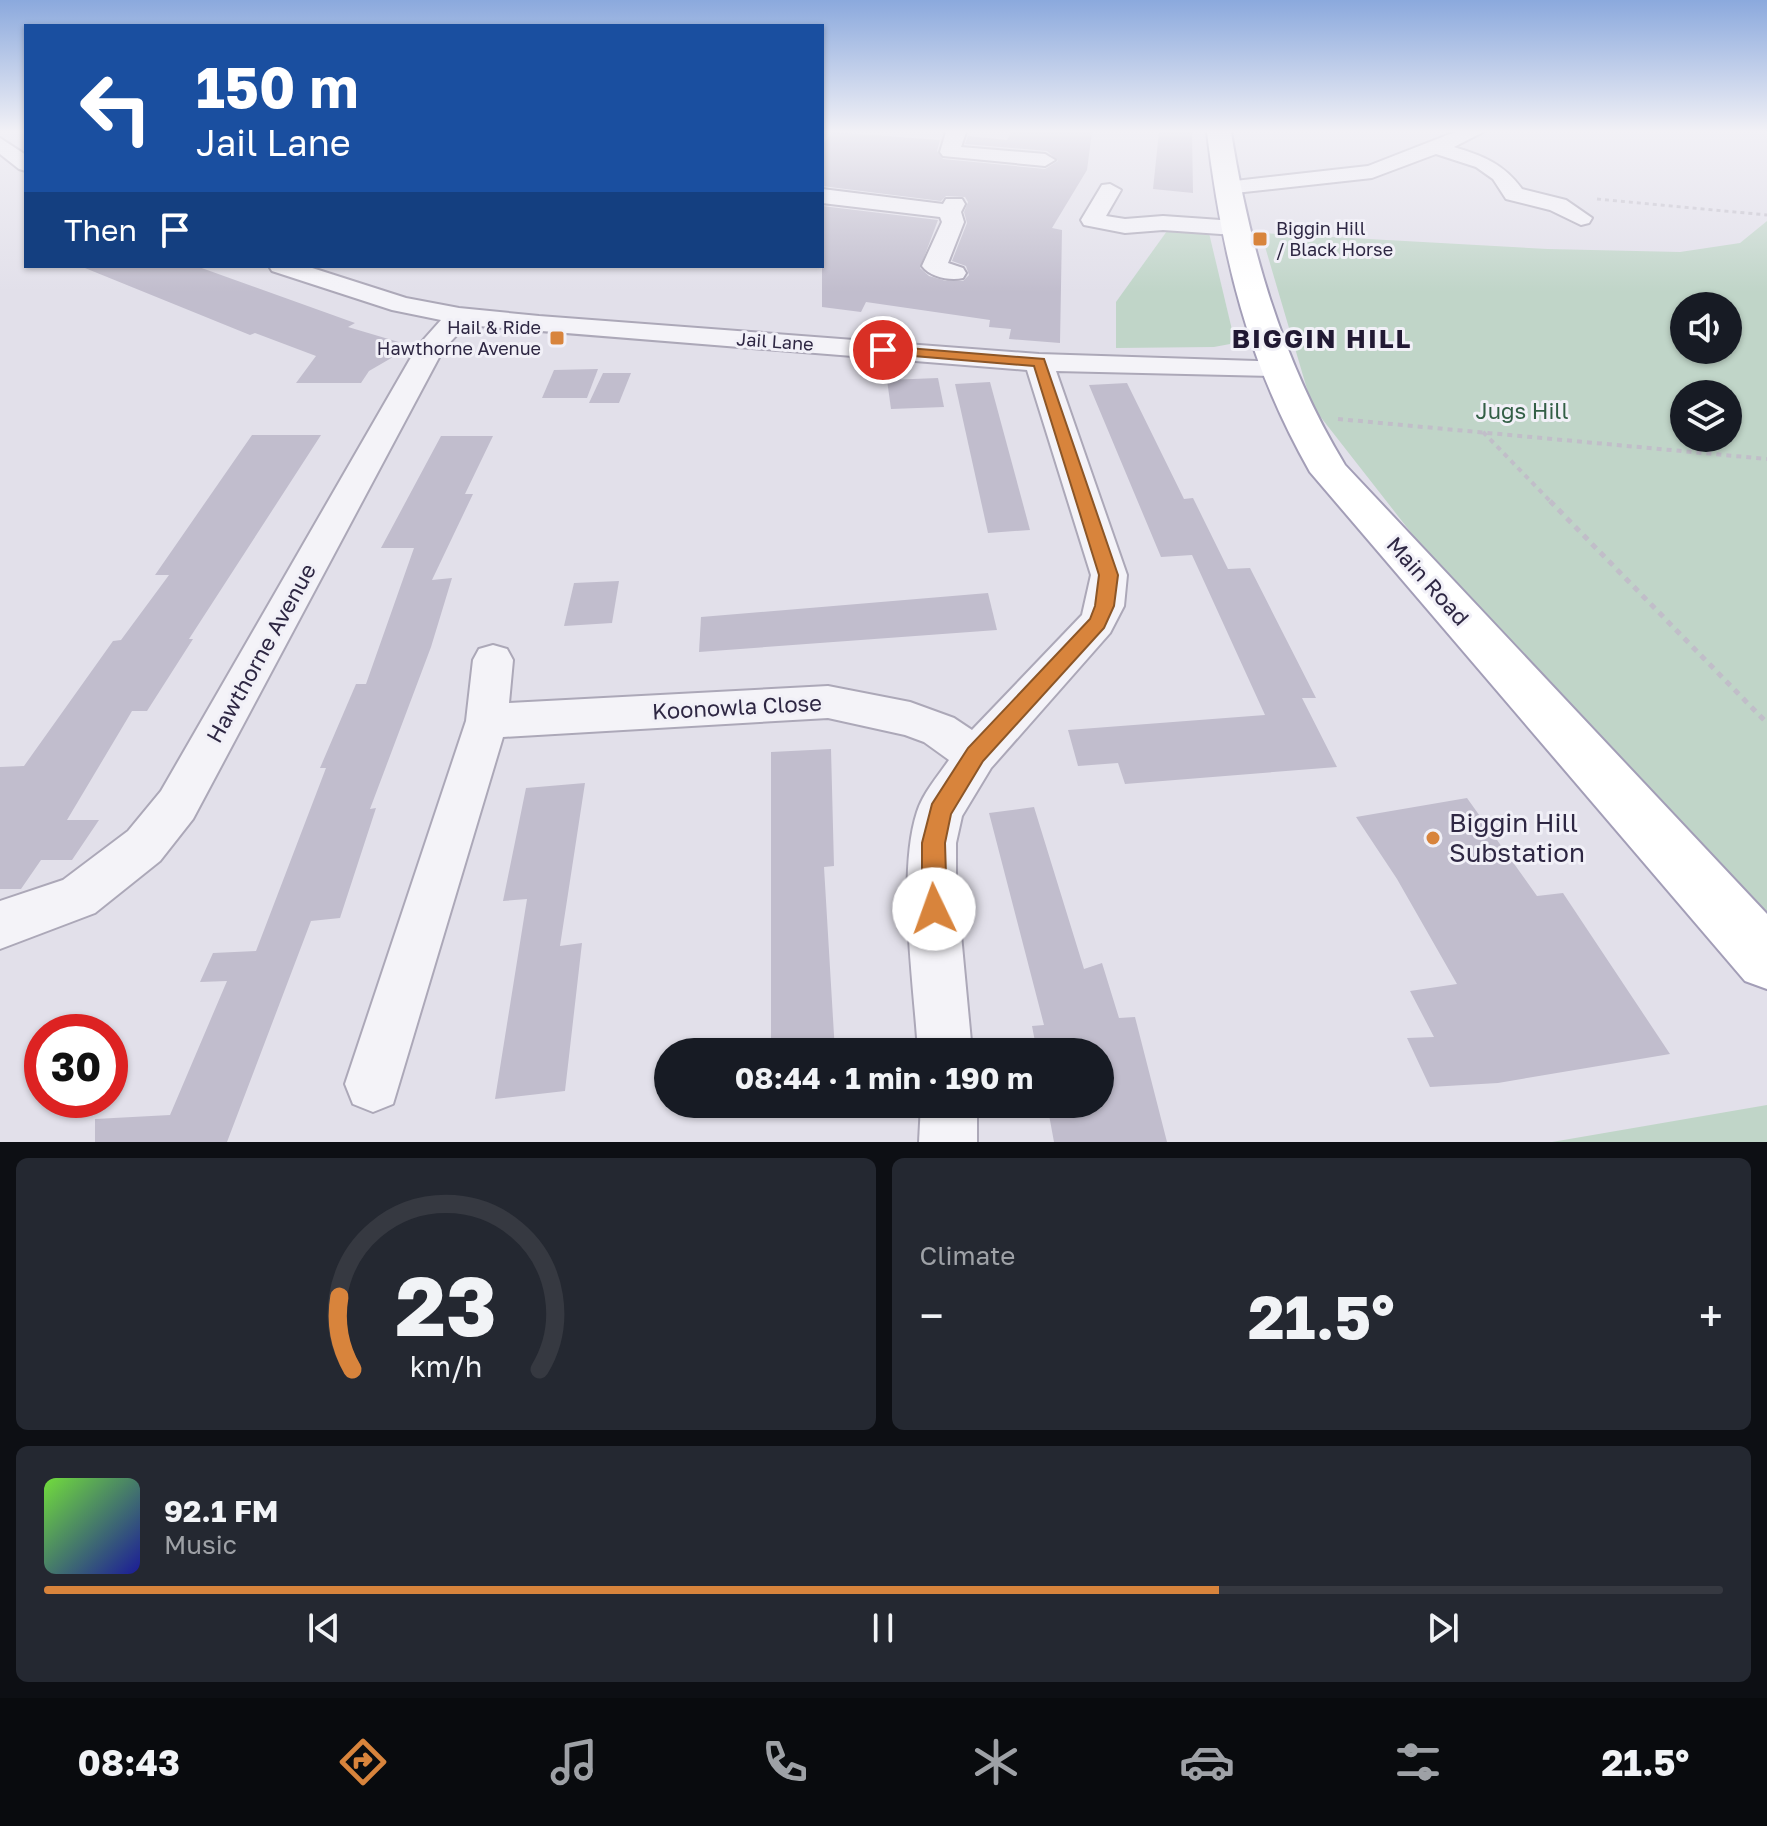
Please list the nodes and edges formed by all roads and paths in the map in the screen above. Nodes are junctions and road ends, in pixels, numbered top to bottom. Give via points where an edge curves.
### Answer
1 (1251, 185) edge
2 (1508, 185) edge
3 (1226, 188) joint
4 (1110, 190) dead end
5 (824, 196) edge
6 (1583, 208) joint
7 (1767, 215) edge
8 (1235, 228) junction
9 (287, 268) edge
10 (361, 268) edge
11 (954, 273) dead end
12 (333, 284) junction
13 (459, 316) junction
14 (1039, 362) junction
15 (1276, 368) junction
16 (1297, 415) junction
17 (1483, 432) junction
18 (1767, 459) edge
19 (493, 660) dead end
20 (487, 721) junction
21 (1767, 723) edge
22 (976, 755) junction
23 (0, 925) edge
24 (1767, 959) edge
25 (944, 1038) edge
26 (373, 1084) dead end
27 (949, 1118) edge
28 (948, 1142) edge

1 - 3 street
2 - 6 street via 1514,194
3 - 8 main road, Main Road
4 - 8 street via 1092,220 1125,226
5 - 11 street via 952,208 953,222 934,266
6 - 7 path
8 - 15 main road, Main Road
9 - 12 street, Jail Lane
10 - 12 street
12 - 13 street, Jail Lane
13 - 14 street, Jail Lane
13 - 23 street, Hawthorne Avenue via 431,347 177,805 144,846 78,897
14 - 15 street, Jail Lane
14 - 22 street via 1109,575 1108,592 1097,623
15 - 16 main road, Main Road
16 - 17 path
16 - 24 main road, Main Road via 1330,472
17 - 18 path
17 - 21 path
19 - 20 street
20 - 22 street, Koonowla Close via 828,702 910,719 939,730
20 - 26 street
22 - 25 street via 940,811 933,843
27 - 28 street

